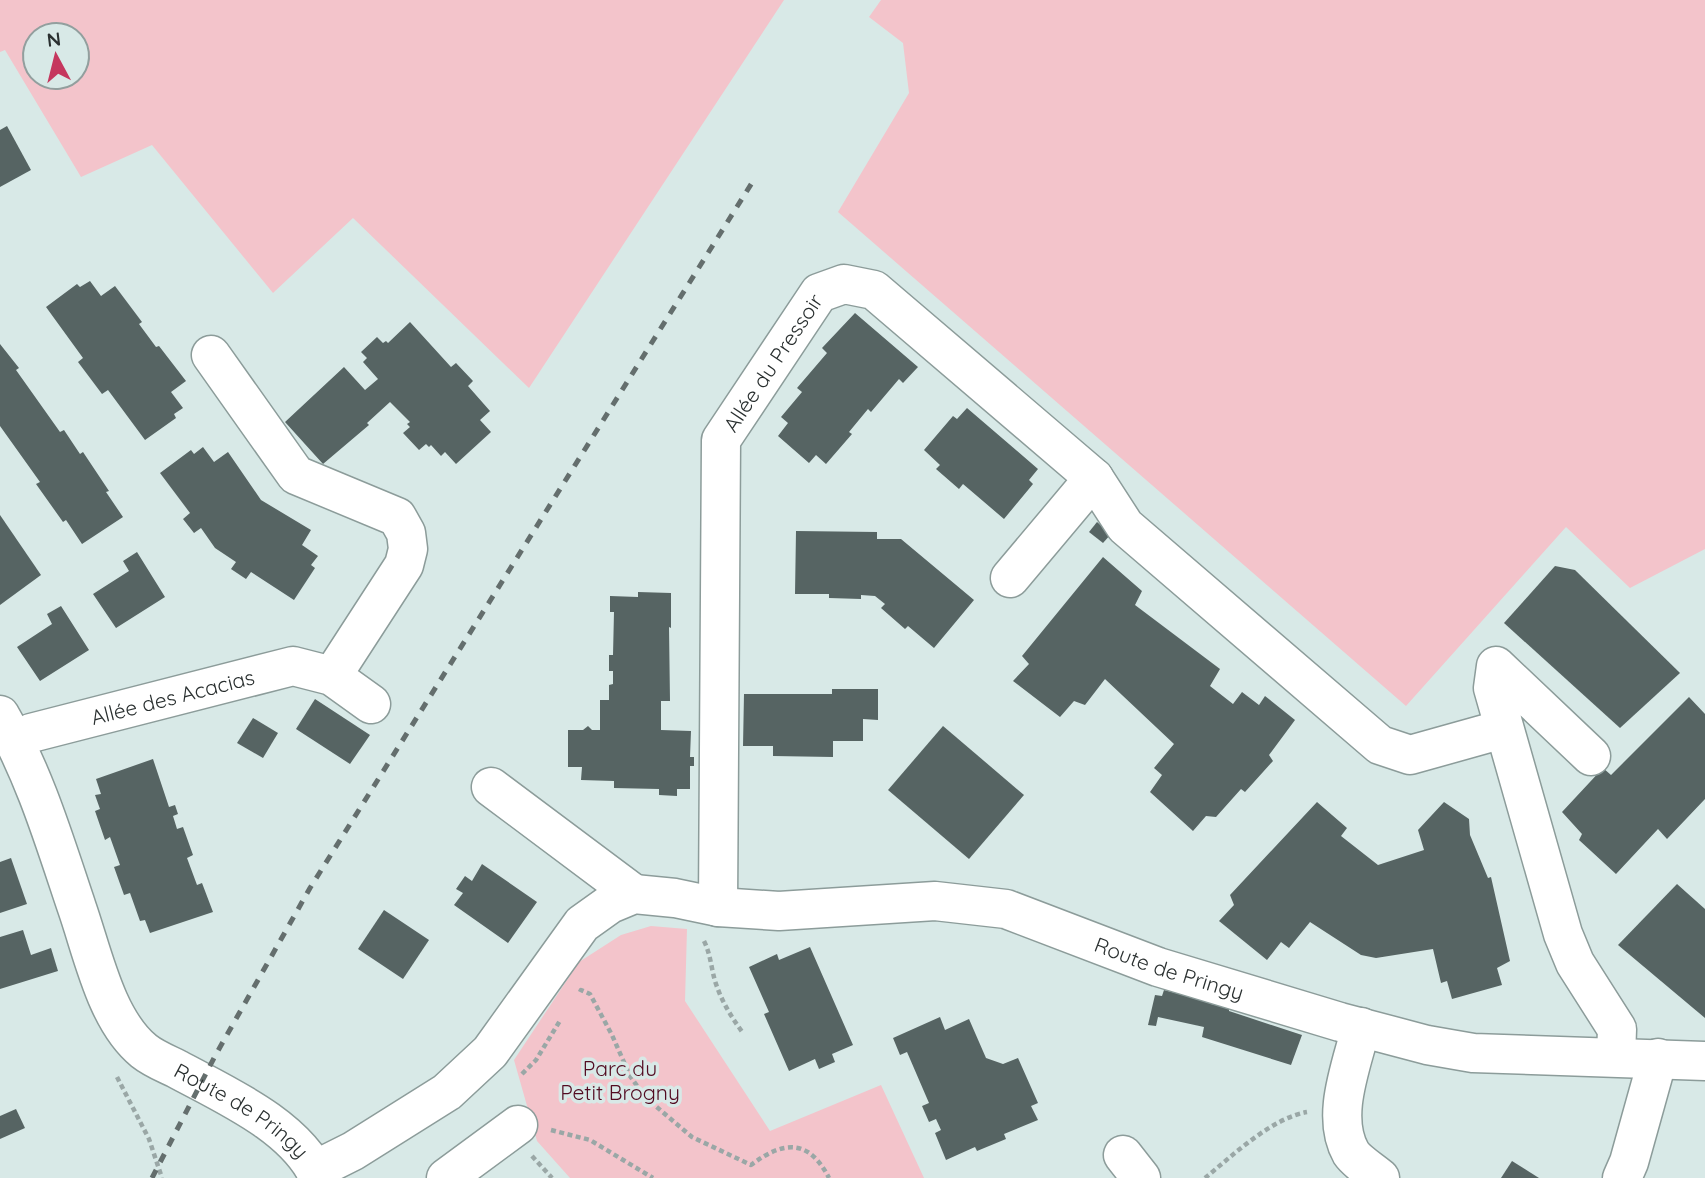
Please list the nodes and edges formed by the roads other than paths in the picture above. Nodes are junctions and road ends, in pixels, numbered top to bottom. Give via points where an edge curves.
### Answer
1 (211, 355) dead end
2 (1094, 478) junction
3 (1010, 578) dead end
4 (332, 676) junction
5 (371, 704) dead end
6 (7, 728) edge
7 (1503, 729) junction
8 (1591, 756) dead end
9 (491, 786) dead end
10 (635, 894) junction
11 (709, 920) junction
12 (1361, 1027) junction
13 (1616, 1058) junction
14 (1658, 1058) junction
15 (1705, 1061) edge
16 (529, 1127) road end
17 (317, 1174) edge
18 (446, 1178) edge
19 (1380, 1178) edge
20 (1622, 1178) edge

1 - 4 street via 296,475 397,517 406,533 404,565
2 - 3 street
2 - 7 street, Allée du Pressoir via 1125,526 1380,745 1410,755
2 - 11 street, Allée du Pressoir via 874,290 844,284 819,293 721,440
4 - 5 street, Allée des Acacias
4 - 6 street, Allée des Acacias via 293,666 31,733
6 - 17 street, Route de Pringy via 43,809 115,1016 145,1052 272,1125 303,1152
7 - 8 street via 1493,688 1496,666
7 - 13 street via 1563,934 1617,1029
9 - 10 street
10 - 11 street, Route de Pringy via 675,898
10 - 17 street, Route de Pringy via 610,904 582,925 490,1052 447,1092
11 - 12 street, Route de Pringy via 935,901 1006,909 1158,967
12 - 13 street, Route de Pringy via 1473,1053
12 - 19 street via 1342,1107 1344,1132 1352,1154
13 - 14 street, Route de Pringy
14 - 15 street, Route de Pringy
14 - 20 street
16 - 18 street

